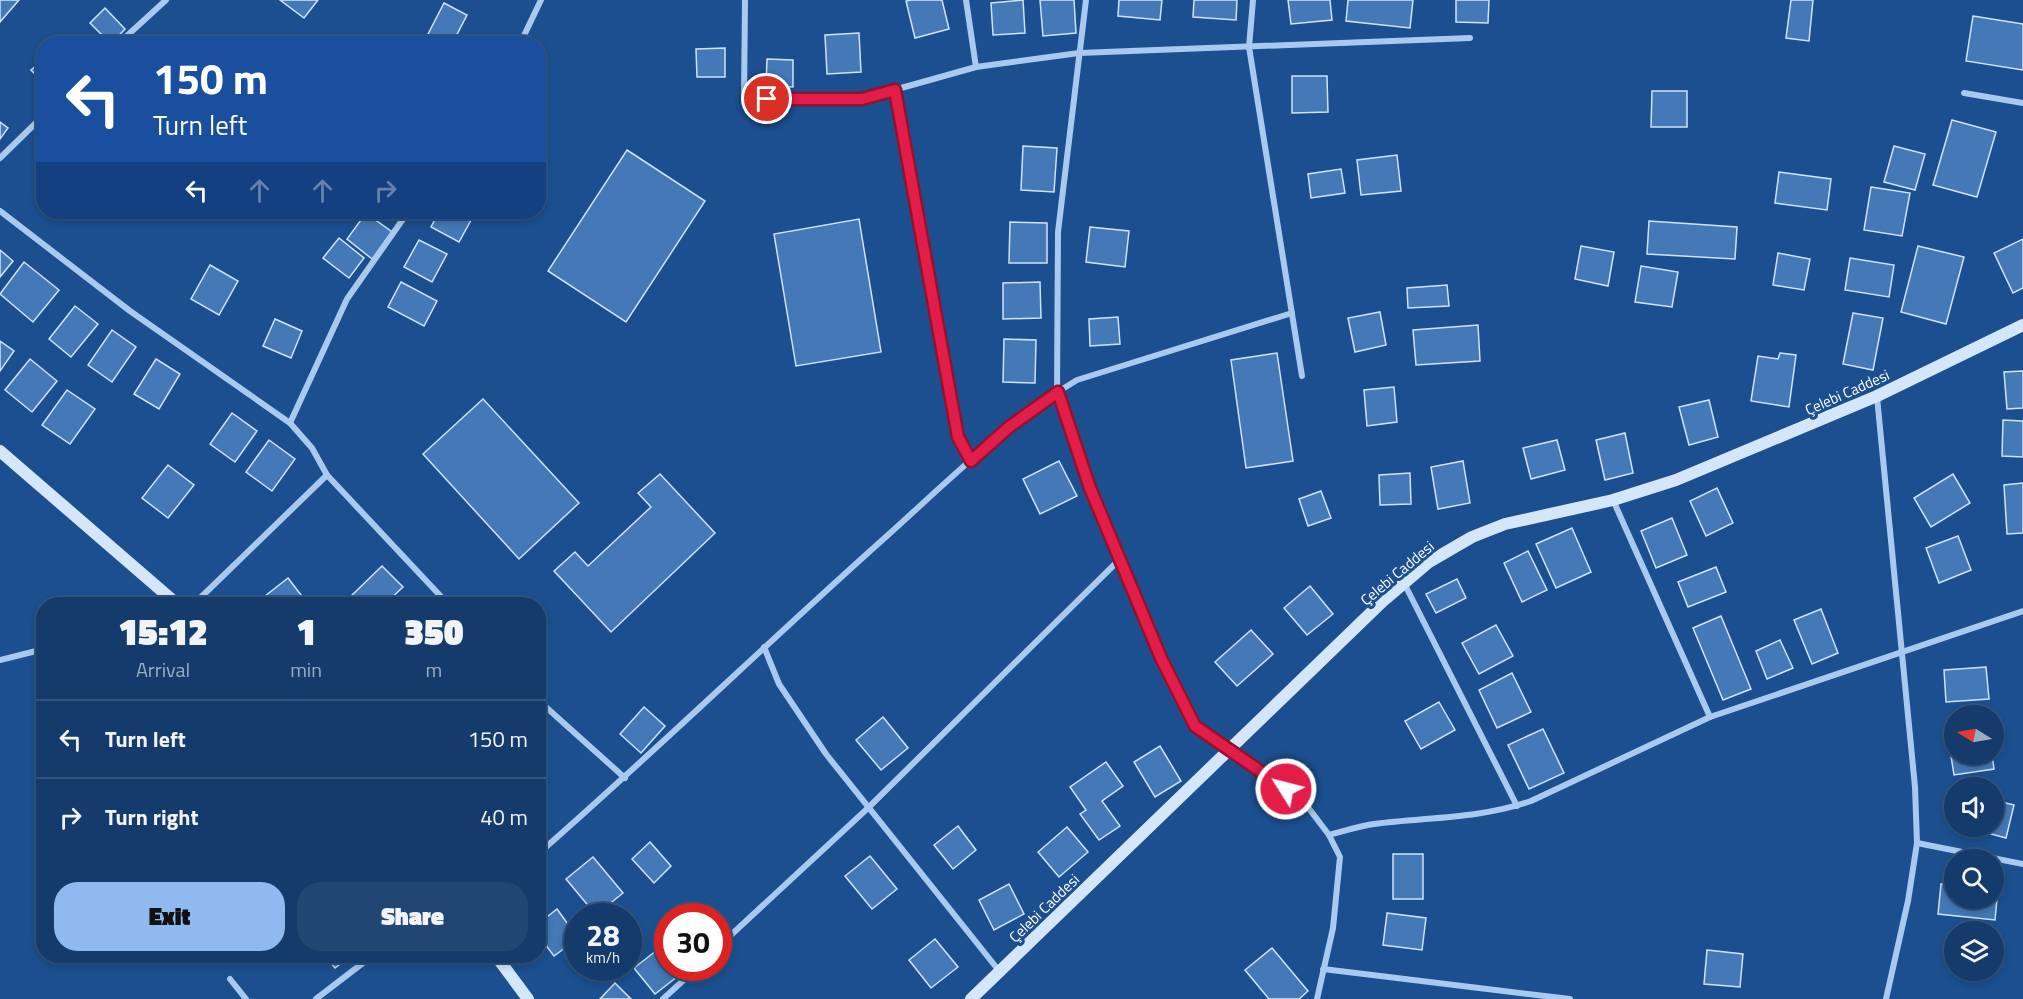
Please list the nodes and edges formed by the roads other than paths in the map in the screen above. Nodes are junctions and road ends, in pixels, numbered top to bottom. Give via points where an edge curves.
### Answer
1 (166, 0) edge
2 (541, 0) edge
3 (745, 0) edge
4 (966, 0) edge
5 (1086, 0) edge
6 (1253, 0) edge
7 (127, 36) edge
8 (524, 36) edge
9 (1470, 38) dead end
10 (1249, 46) junction
11 (1079, 53) junction
12 (976, 67) junction
13 (895, 90) junction
14 (1964, 93) dead end
15 (2023, 103) edge
16 (36, 124) edge
17 (0, 158) edge
18 (0, 211) edge
19 (403, 219) edge
20 (1292, 313) junction
21 (2023, 325) edge
22 (1302, 376) dead end
23 (1058, 392) junction
24 (1877, 396) junction
25 (290, 423) junction
26 (0, 451) edge
27 (971, 461) junction
28 (327, 475) junction
29 (1613, 500) junction
30 (1120, 559) junction
31 (1404, 583) junction
32 (169, 597) edge
33 (201, 597) edge
34 (441, 597) edge
35 (2023, 611) edge
36 (764, 647) junction
37 (36, 651) edge
38 (1903, 652) junction
39 (0, 660) edge
40 (546, 707) edge
41 (1710, 717) junction
42 (1232, 749) junction
43 (625, 778) junction
44 (1517, 806) junction
45 (868, 808) junction
46 (1329, 835) junction
47 (1917, 843) junction
48 (546, 847) edge
49 (2023, 864) edge
50 (732, 935) edge
51 (363, 963) edge
52 (501, 963) edge
53 (1323, 969) junction
54 (1000, 972) junction
55 (230, 979) dead end
56 (683, 981) edge
57 (974, 998) edge
58 (246, 999) edge
59 (316, 999) edge
60 (528, 999) edge
61 (663, 999) edge
62 (1317, 999) edge
63 (1570, 999) edge
64 (1886, 999) edge

1 - 7 street
2 - 8 street
3 - 13 street via 744,99 862,99
4 - 12 street
5 - 11 street
6 - 10 street
9 - 10 street
10 - 11 street
10 - 20 street
11 - 12 street
11 - 23 street via 1058,232
12 - 13 street
13 - 27 street via 958,437
14 - 15 street
16 - 17 street
18 - 25 street via 130,311
19 - 25 street via 347,299
20 - 22 street
20 - 23 street via 1077,380
21 - 24 street, Çelebi Caddesi
23 - 27 street via 1009,427
23 - 30 street via 1083,470
24 - 29 street, Çelebi Caddesi via 1686,476
24 - 38 street
25 - 28 street via 312,448
26 - 32 street
27 - 36 street
28 - 33 street
28 - 34 street
29 - 31 street, Çelebi Caddesi via 1505,524 1448,549
29 - 41 street
30 - 42 street via 1161,658 1195,726
30 - 45 street
31 - 42 street, Çelebi Caddesi
31 - 44 street
35 - 38 street
36 - 43 street
36 - 45 street via 779,684
37 - 39 street
38 - 41 street
38 - 47 street
40 - 43 street
41 - 44 street
42 - 46 street via 1304,802
42 - 54 street, Çelebi Caddesi
43 - 48 street
44 - 46 street via 1485,814 1374,824
45 - 50 street
45 - 54 street
46 - 53 street via 1340,857 1333,928
47 - 49 street
47 - 64 street
51 - 59 street
52 - 60 street
53 - 62 street
53 - 63 street
54 - 57 street, Çelebi Caddesi
55 - 58 street
56 - 61 street

